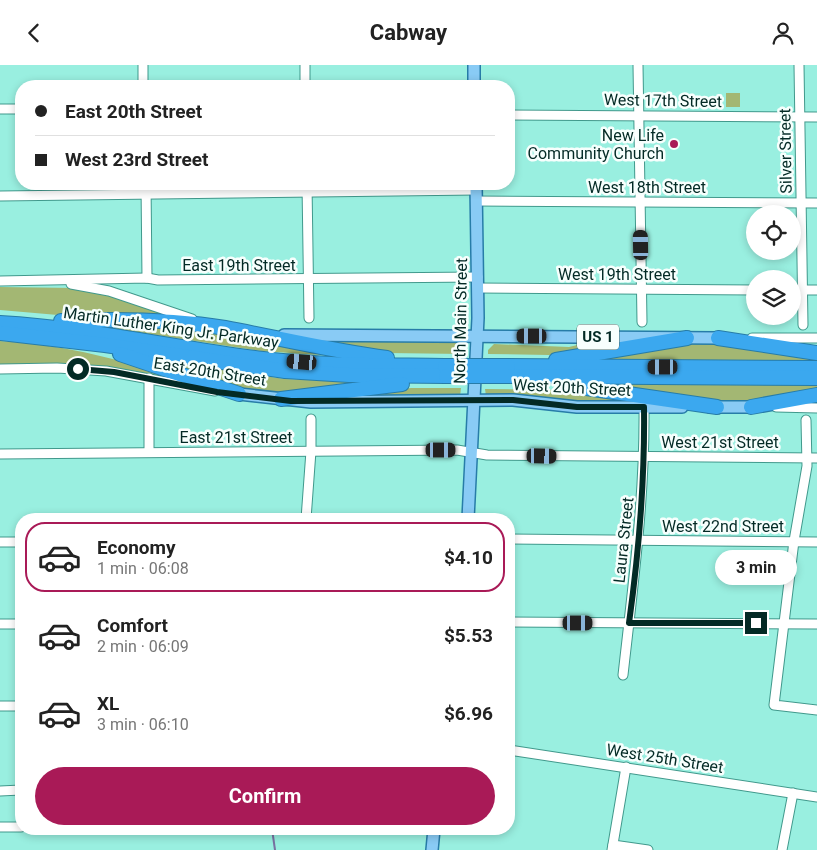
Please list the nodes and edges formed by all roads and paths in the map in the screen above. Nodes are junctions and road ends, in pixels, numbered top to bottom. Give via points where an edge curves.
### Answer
1 (143, 65) edge
2 (305, 65) edge
3 (474, 65) edge
4 (638, 65) edge
5 (799, 65) edge
6 (143, 80) edge
7 (305, 80) edge
8 (474, 80) edge
9 (0, 109) edge
10 (15, 109) edge
11 (515, 115) edge
12 (639, 115) junction
13 (800, 117) junction
14 (817, 117) edge
15 (146, 190) edge
16 (253, 190) edge
17 (307, 190) edge
18 (392, 190) edge
19 (476, 192) edge
20 (146, 194) junction
21 (0, 196) edge
22 (640, 202) junction
23 (801, 203) junction
24 (817, 203) edge
25 (147, 278) junction
26 (309, 279) junction
27 (30, 280) junction
28 (0, 281) edge
29 (478, 283) junction
30 (641, 288) junction
31 (746, 290) edge
32 (803, 290) junction
33 (817, 290) edge
34 (309, 318) dead end
35 (0, 323) edge
36 (642, 323) dead end
37 (803, 325) dead end
38 (225, 328) junction
39 (16, 329) junction
40 (0, 333) edge
41 (478, 335) junction
42 (687, 337) junction
43 (718, 338) junction
44 (817, 338) edge
45 (105, 345) junction
46 (817, 353) edge
47 (817, 368) edge
48 (0, 369) edge
49 (444, 373) junction
50 (511, 373) junction
51 (149, 378) junction
52 (817, 378) edge
53 (238, 394) junction
54 (817, 395) edge
55 (281, 399) junction
56 (475, 402) junction
57 (644, 407) junction
58 (717, 407) junction
59 (751, 407) junction
60 (817, 408) edge
61 (310, 419) dead end
62 (806, 420) dead end
63 (312, 451) junction
64 (150, 452) junction
65 (473, 452) junction
66 (0, 454) edge
67 (645, 457) junction
68 (806, 458) junction
69 (817, 458) edge
70 (307, 513) edge
71 (468, 513) edge
72 (515, 539) edge
73 (639, 540) junction
74 (794, 541) junction
75 (817, 541) edge
76 (0, 542) edge
77 (15, 542) edge
78 (515, 622) edge
79 (629, 623) junction
80 (0, 624) edge
81 (15, 624) edge
82 (783, 624) junction
83 (817, 625) edge
84 (623, 675) dead end
85 (0, 706) edge
86 (15, 706) edge
87 (817, 710) edge
88 (515, 751) edge
89 (626, 767) junction
90 (15, 790) edge
91 (0, 791) edge
92 (793, 793) junction
93 (817, 797) edge
94 (0, 827) edge
95 (15, 827) edge
96 (433, 835) edge
97 (613, 847) edge
98 (432, 850) edge
99 (648, 850) edge
100 (782, 850) edge

1 - 6 street
2 - 7 street
3 - 8 main road
4 - 12 street
5 - 13 street, Silver Street
9 - 10 street
11 - 12 street, West 17th Street
12 - 13 street, West 17th Street
12 - 22 street
13 - 14 street, West 17th Street
13 - 23 street, Silver Street
15 - 20 street
16 - 20 street, West 18th Street
17 - 26 street
18 - 19 street, West 18th Street
19 - 22 street, West 18th Street
19 - 29 main road, North Main Street
20 - 21 street, West 18th Street
20 - 25 street
22 - 23 street, West 18th Street
22 - 30 street
23 - 24 street, West 18th Street
23 - 32 street, Silver Street
25 - 26 street, East 19th Street
25 - 27 street, East 19th Street
26 - 29 street, East 19th Street
26 - 34 street
27 - 28 street, East 19th Street
27 - 38 street via 101,289
29 - 30 street, West 19th Street
29 - 41 main road, North Main Street
30 - 31 street, West 19th Street
30 - 36 street
32 - 33 street
32 - 37 street, Silver Street
35 - 39 highway, Martin Luther King Jr. Parkway
38 - 39 highway via 157,321 80,321
38 - 41 main road via 319,336
38 - 49 highway
39 - 40 highway, Martin Luther King Jr. Parkway
39 - 45 highway, Martin Luther King Jr. Parkway
39 - 49 highway, Martin Luther King Jr. Parkway via 87,331 283,361
41 - 42 main road, US 1
41 - 56 main road, North Main Street
42 - 43 main road, US 1
42 - 50 highway
43 - 44 street
43 - 46 highway, US 1
45 - 49 highway, Martin Luther King Jr. Parkway via 285,371 349,375
45 - 53 highway via 115,353
47 - 50 highway, Martin Luther King Jr. Parkway
48 - 51 street, East 20th Street via 87,369
49 - 50 highway, Martin Luther King Jr. Parkway, bridge
49 - 55 highway via 418,382
50 - 52 highway, Martin Luther King Jr. Parkway
50 - 58 highway via 542,383
51 - 53 street, East 20th Street
51 - 64 street
53 - 55 main road, East 20th Street
54 - 59 highway
55 - 56 main road, East 20th Street via 311,402
56 - 57 main road, West 20th Street via 513,400 577,407
56 - 65 main road, North Main Street
57 - 58 main road, West 20th Street
57 - 67 street, Laura Street
58 - 59 main road, West 20th Street
59 - 60 street, West 20th Street
61 - 63 street
62 - 68 street
63 - 64 street, East 21st Street
63 - 65 street, East 21st Street
63 - 70 street
64 - 66 street, East 21st Street
65 - 67 street, West 21st Street via 487,455
65 - 71 main road, North Main Street
67 - 68 street, West 21st Street
67 - 73 street, Laura Street
68 - 69 street, West 21st Street
68 - 74 street
72 - 73 street, West 22nd Street
73 - 74 street, West 22nd Street
73 - 79 street, Laura Street
74 - 75 street, West 22nd Street
74 - 82 street
76 - 77 street
78 - 79 street
79 - 82 street
79 - 84 street, Laura Street
80 - 81 street
82 - 83 street
82 - 87 street via 774,705
85 - 86 street
88 - 89 street, West 25th Street
89 - 92 street, West 25th Street
89 - 97 street
90 - 91 street
92 - 93 street, West 25th Street
92 - 100 street
94 - 95 street
96 - 98 main road
97 - 99 street

